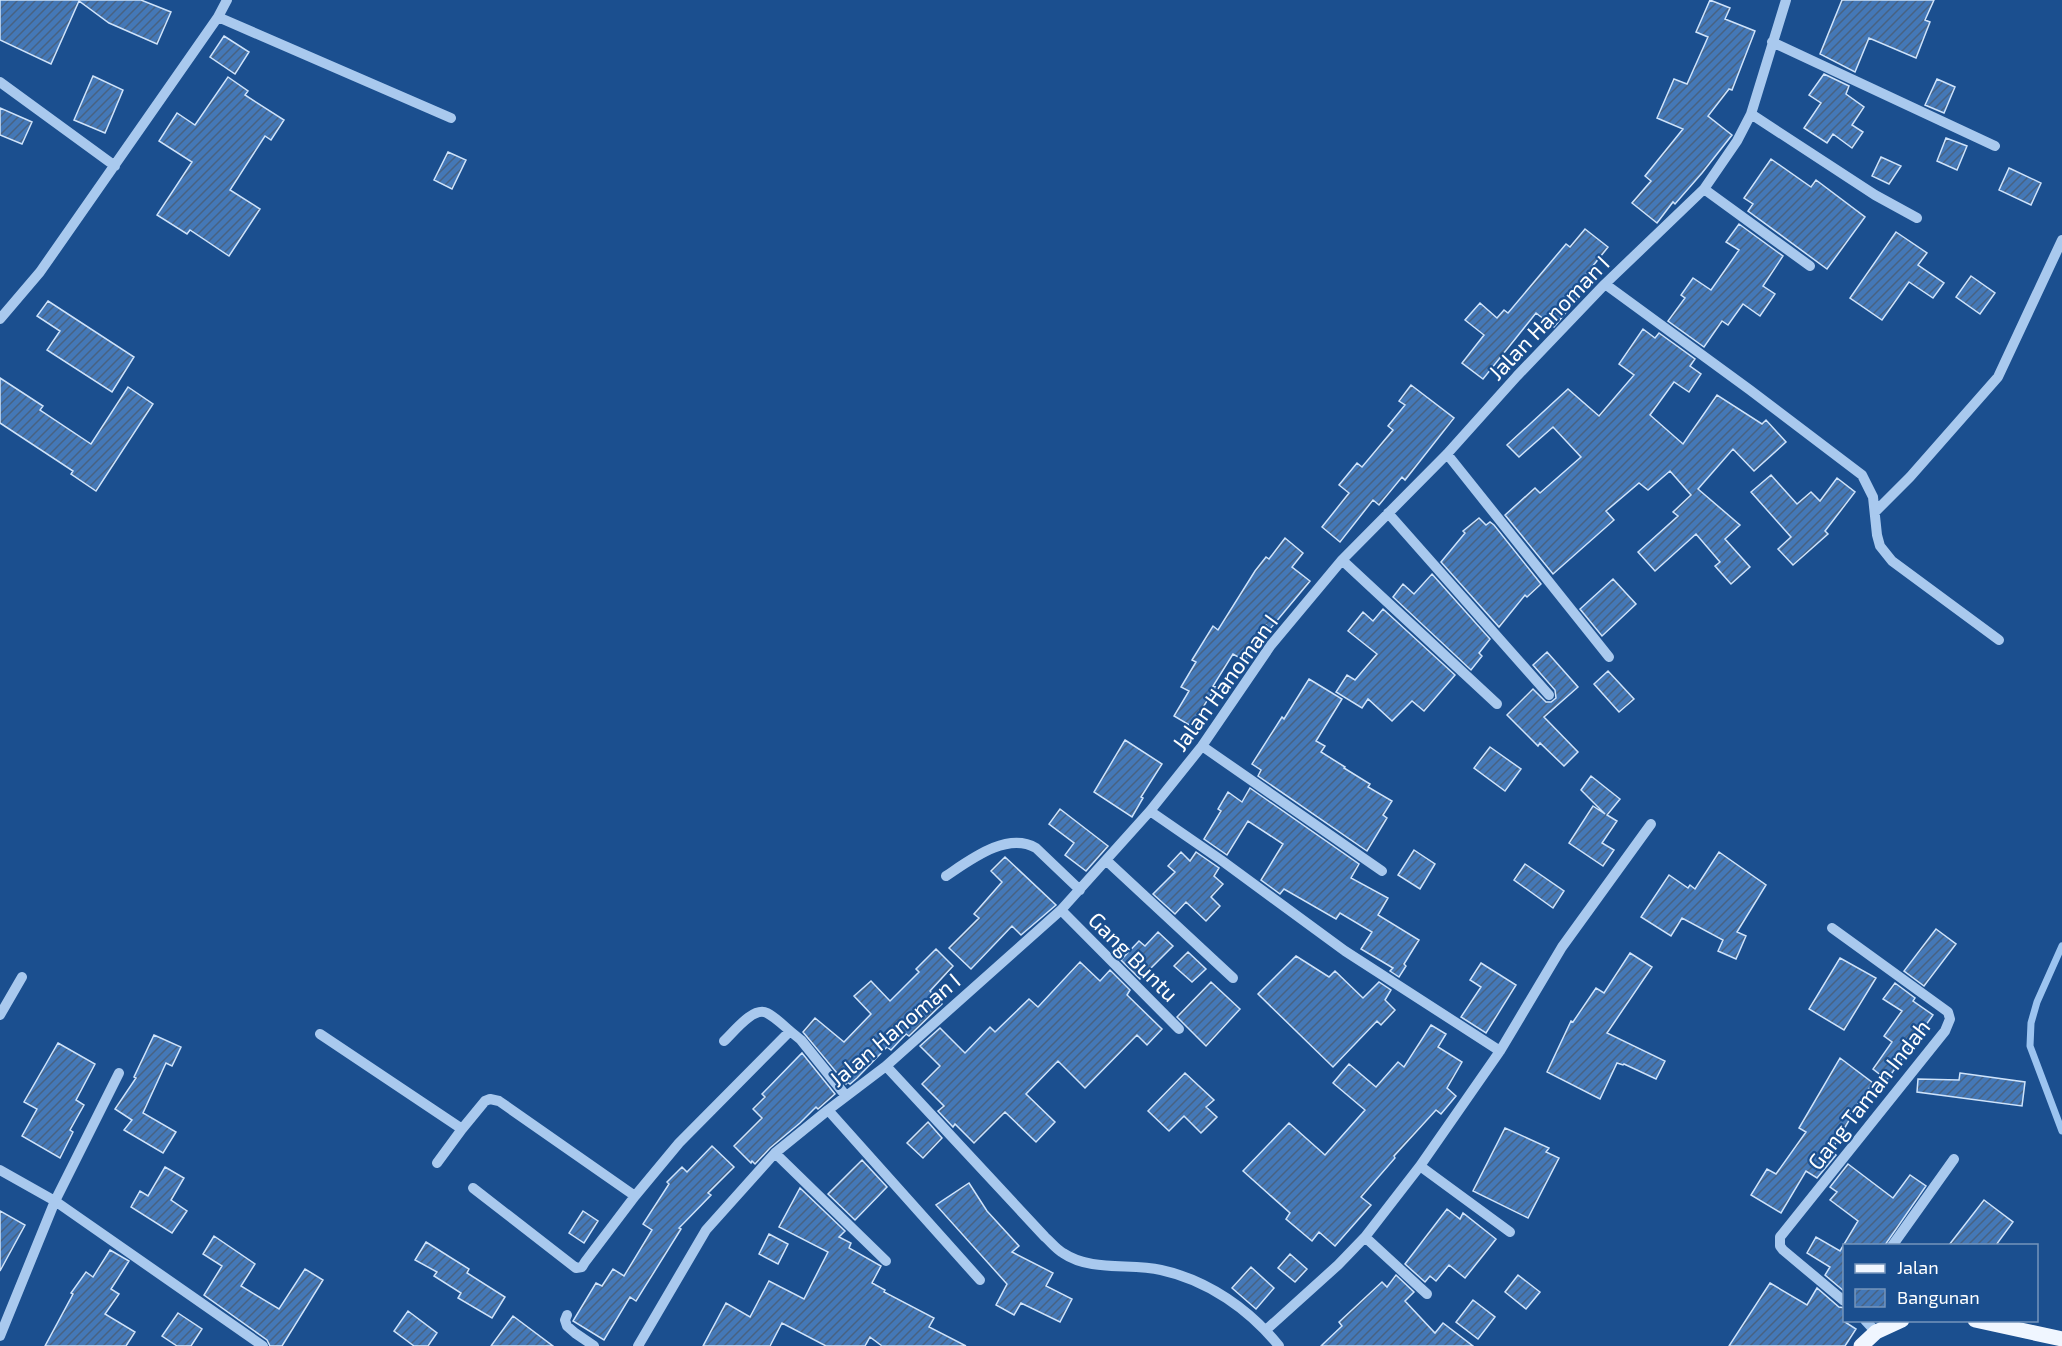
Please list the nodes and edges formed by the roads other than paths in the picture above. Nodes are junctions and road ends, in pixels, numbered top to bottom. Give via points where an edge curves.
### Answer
1 (227, 0) edge
2 (1786, 0) edge
3 (218, 17) junction
4 (1772, 42) junction
5 (0, 82) edge
6 (1751, 114) junction
7 (451, 118) dead end
8 (1995, 146) dead end
9 (115, 166) junction
10 (1704, 189) junction
11 (1917, 218) dead end
12 (2062, 240) edge
13 (1810, 266) dead end
14 (1605, 284) junction
15 (0, 319) edge
16 (1447, 454) junction
17 (1875, 512) junction
18 (1388, 513) junction
19 (1342, 560) junction
20 (1999, 640) dead end
21 (1609, 657) dead end
22 (1549, 695) dead end
23 (1497, 704) dead end
24 (1202, 746) junction
25 (1150, 812) junction
26 (1651, 824) dead end
27 (1107, 861) junction
28 (1382, 870) dead end
29 (946, 876) dead end
30 (1080, 890) junction
31 (1060, 910) junction
32 (1832, 928) dead end
33 (22, 977) dead end
34 (1233, 978) dead end
35 (0, 1016) edge
36 (1179, 1029) dead end
37 (790, 1031) junction
38 (320, 1034) dead end
39 (724, 1041) dead end
40 (1500, 1051) junction
41 (886, 1066) junction
42 (118, 1073) dead end
43 (846, 1096) junction
44 (828, 1110) junction
45 (462, 1129) junction
46 (776, 1154) junction
47 (1954, 1159) dead end
48 (437, 1163) dead end
49 (1420, 1166) junction
50 (0, 1170) edge
51 (473, 1188) dead end
52 (635, 1196) junction
53 (55, 1201) junction
54 (1510, 1232) dead end
55 (1365, 1237) junction
56 (1893, 1244) edge
57 (886, 1261) dead end
58 (980, 1280) dead end
59 (1426, 1294) dead end
60 (1843, 1299) edge
61 (567, 1315) dead end
62 (1867, 1322) edge
63 (1898, 1322) edge
64 (1984, 1322) edge
65 (1266, 1330) junction
66 (1876, 1332) junction
67 (0, 1336) edge
68 (2062, 1339) edge
69 (263, 1346) edge
70 (594, 1346) edge
71 (638, 1346) edge
72 (1279, 1346) edge
73 (1861, 1346) edge

1 - 3 street
2 - 4 street, Jalan Hanoman I
3 - 7 street
3 - 9 street
4 - 6 street, Jalan Hanoman I
4 - 8 street
5 - 9 street
6 - 10 street, Jalan Hanoman I
6 - 11 street
9 - 15 street via 40,272
10 - 13 street
10 - 14 street, Jalan Hanoman I
12 - 17 street via 1998,377
14 - 16 street, Jalan Hanoman I
14 - 17 street via 1862,475 1873,497
16 - 18 street, Jalan Hanoman I
16 - 21 street
17 - 20 street via 1877,535 1885,554
18 - 19 street, Jalan Hanoman I
18 - 22 street
19 - 23 street
19 - 24 street, Jalan Hanoman I via 1271,645
24 - 25 street, Jalan Hanoman I
24 - 28 street
25 - 27 street, Jalan Hanoman I
25 - 40 street via 1345,951
26 - 40 street via 1562,947
27 - 30 street, Jalan Hanoman I
27 - 34 street
29 - 30 street via 984,852 1022,843 1036,848
30 - 31 street, Jalan Hanoman I
31 - 36 street, Gang Buntu
31 - 41 street, Jalan Hanoman I
32 - 60 street, Gang Taman Indah via 1948,1012 1950,1019 1945,1031 1780,1238 1783,1250
33 - 35 street
37 - 39 street via 766,1013 756,1012
37 - 43 street
37 - 52 street via 679,1143
38 - 45 street
40 - 49 street
41 - 43 street, Jalan Hanoman I
41 - 65 street via 1063,1253 1081,1262 1161,1270 1206,1285
42 - 53 street
43 - 44 street, Jalan Hanoman I
44 - 46 street, Jalan Hanoman I
44 - 58 street
45 - 48 street
45 - 52 street via 485,1101 499,1101
46 - 57 street
46 - 71 street, Jalan Hanoman I via 706,1230
47 - 56 street
49 - 54 street
49 - 55 street
50 - 53 street
51 - 52 street via 576,1268 582,1267
53 - 67 street
53 - 69 street
55 - 59 street
55 - 65 street
61 - 70 street via 567,1326
62 - 66 street
63 - 66 main road
64 - 68 main road
65 - 72 street
66 - 73 main road

